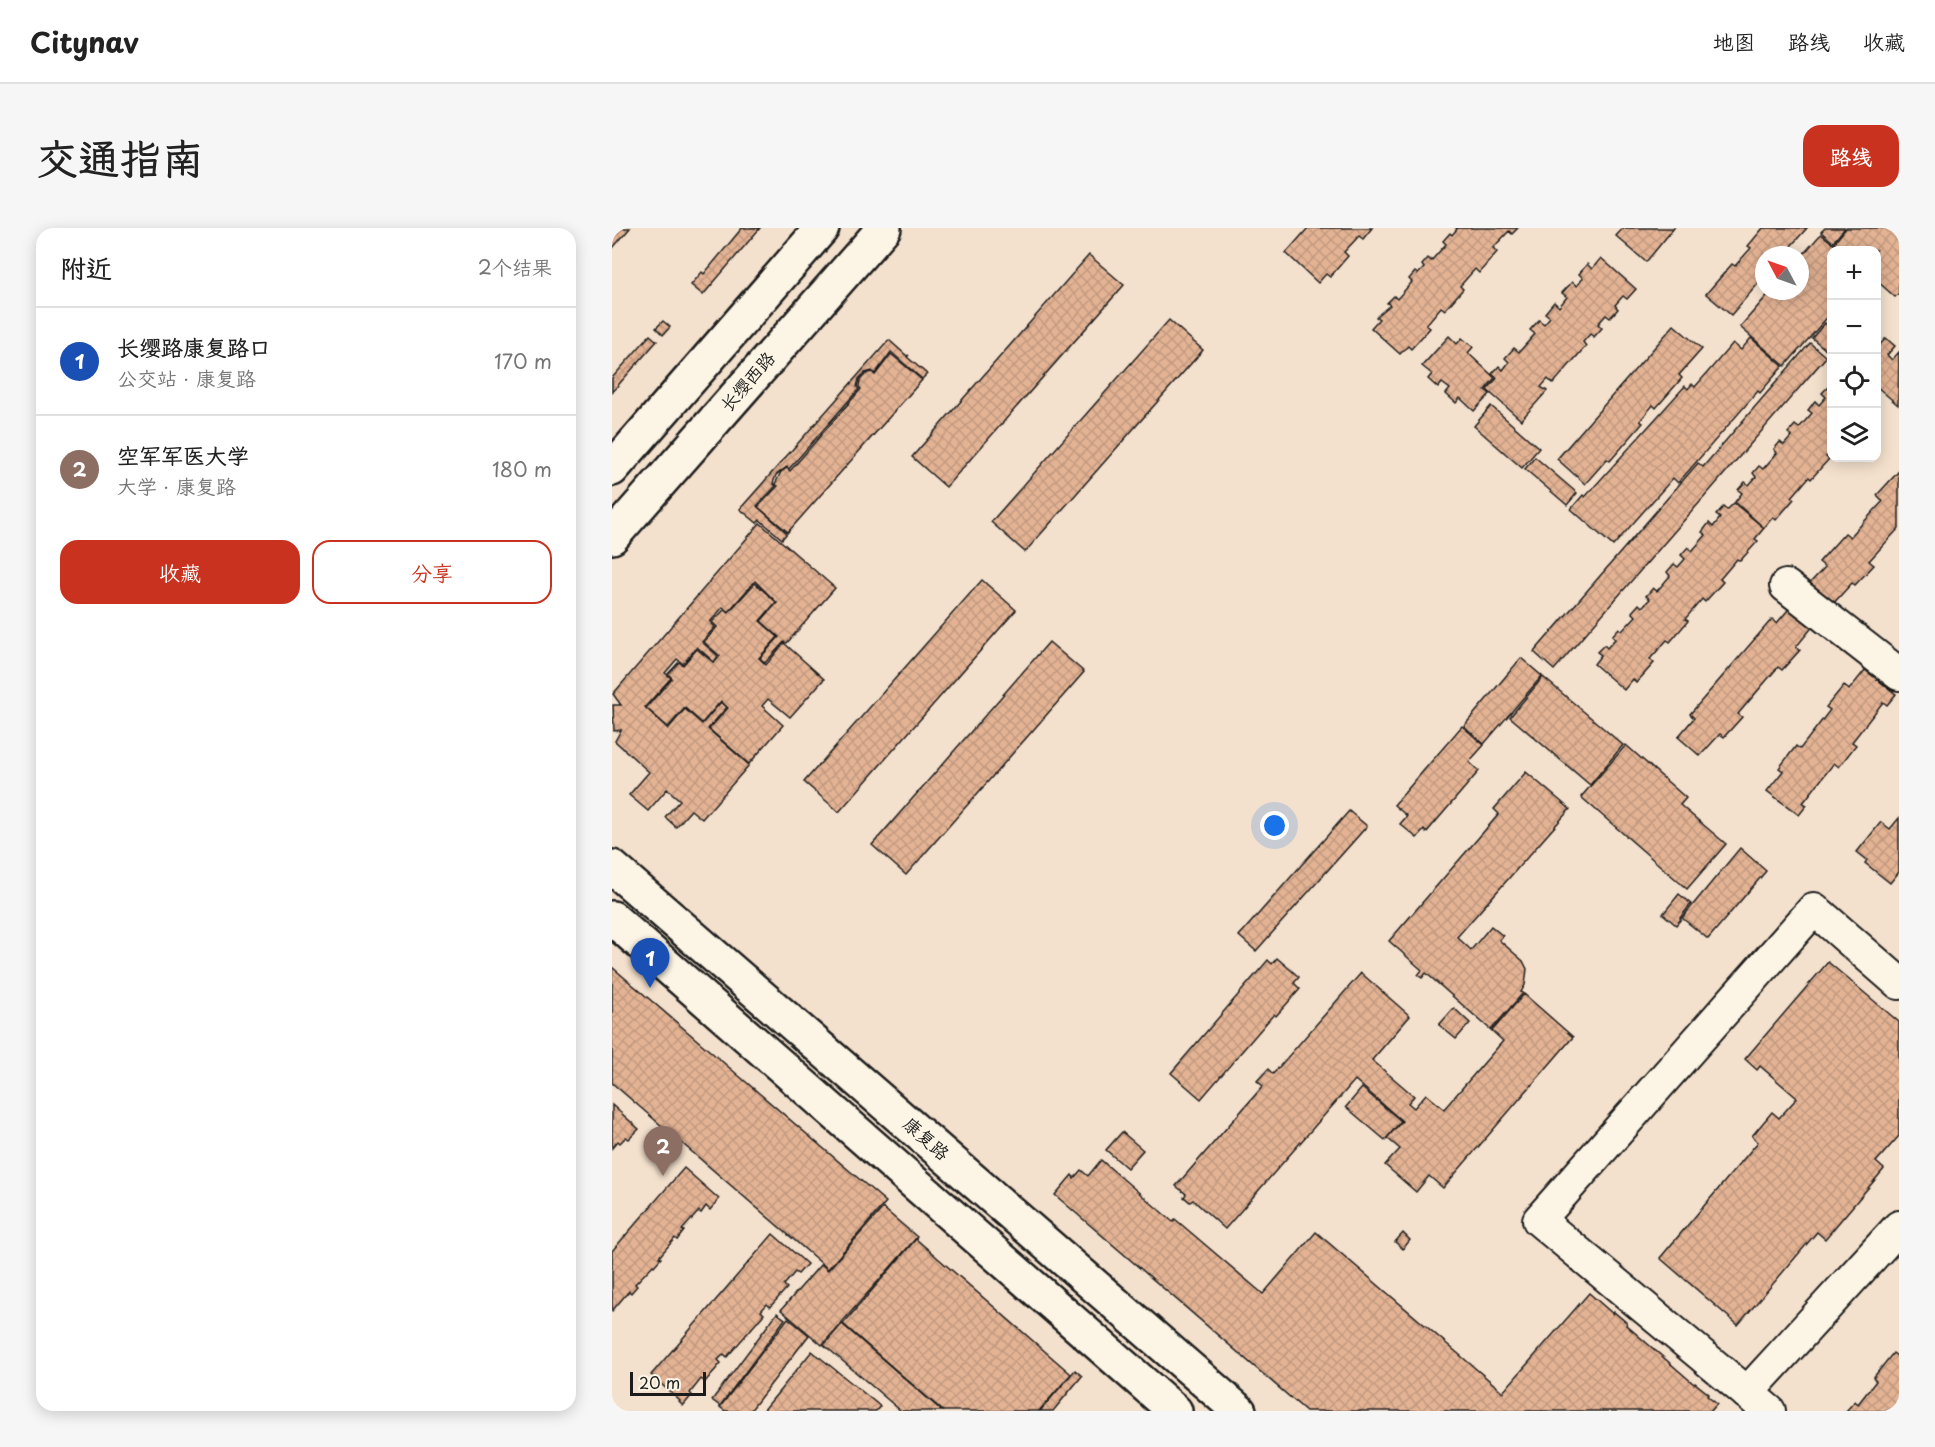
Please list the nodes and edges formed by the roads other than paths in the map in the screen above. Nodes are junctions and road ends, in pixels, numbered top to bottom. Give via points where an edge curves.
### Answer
1 (822, 228) edge
2 (884, 228) edge
3 (612, 469) edge
4 (612, 537) edge
5 (1786, 586) dead end
6 (1899, 674) edge
7 (612, 867) edge
8 (612, 918) edge
9 (1899, 983) edge
10 (1899, 1227) edge
11 (1758, 1402) edge
12 (1175, 1411) edge
13 (1239, 1411) edge

1 - 3 main road
2 - 4 main road, 长缨西路
5 - 6 street
7 - 13 main road, 康复路
8 - 12 main road
9 - 11 street via 1814,909 1539,1220
10 - 11 street

